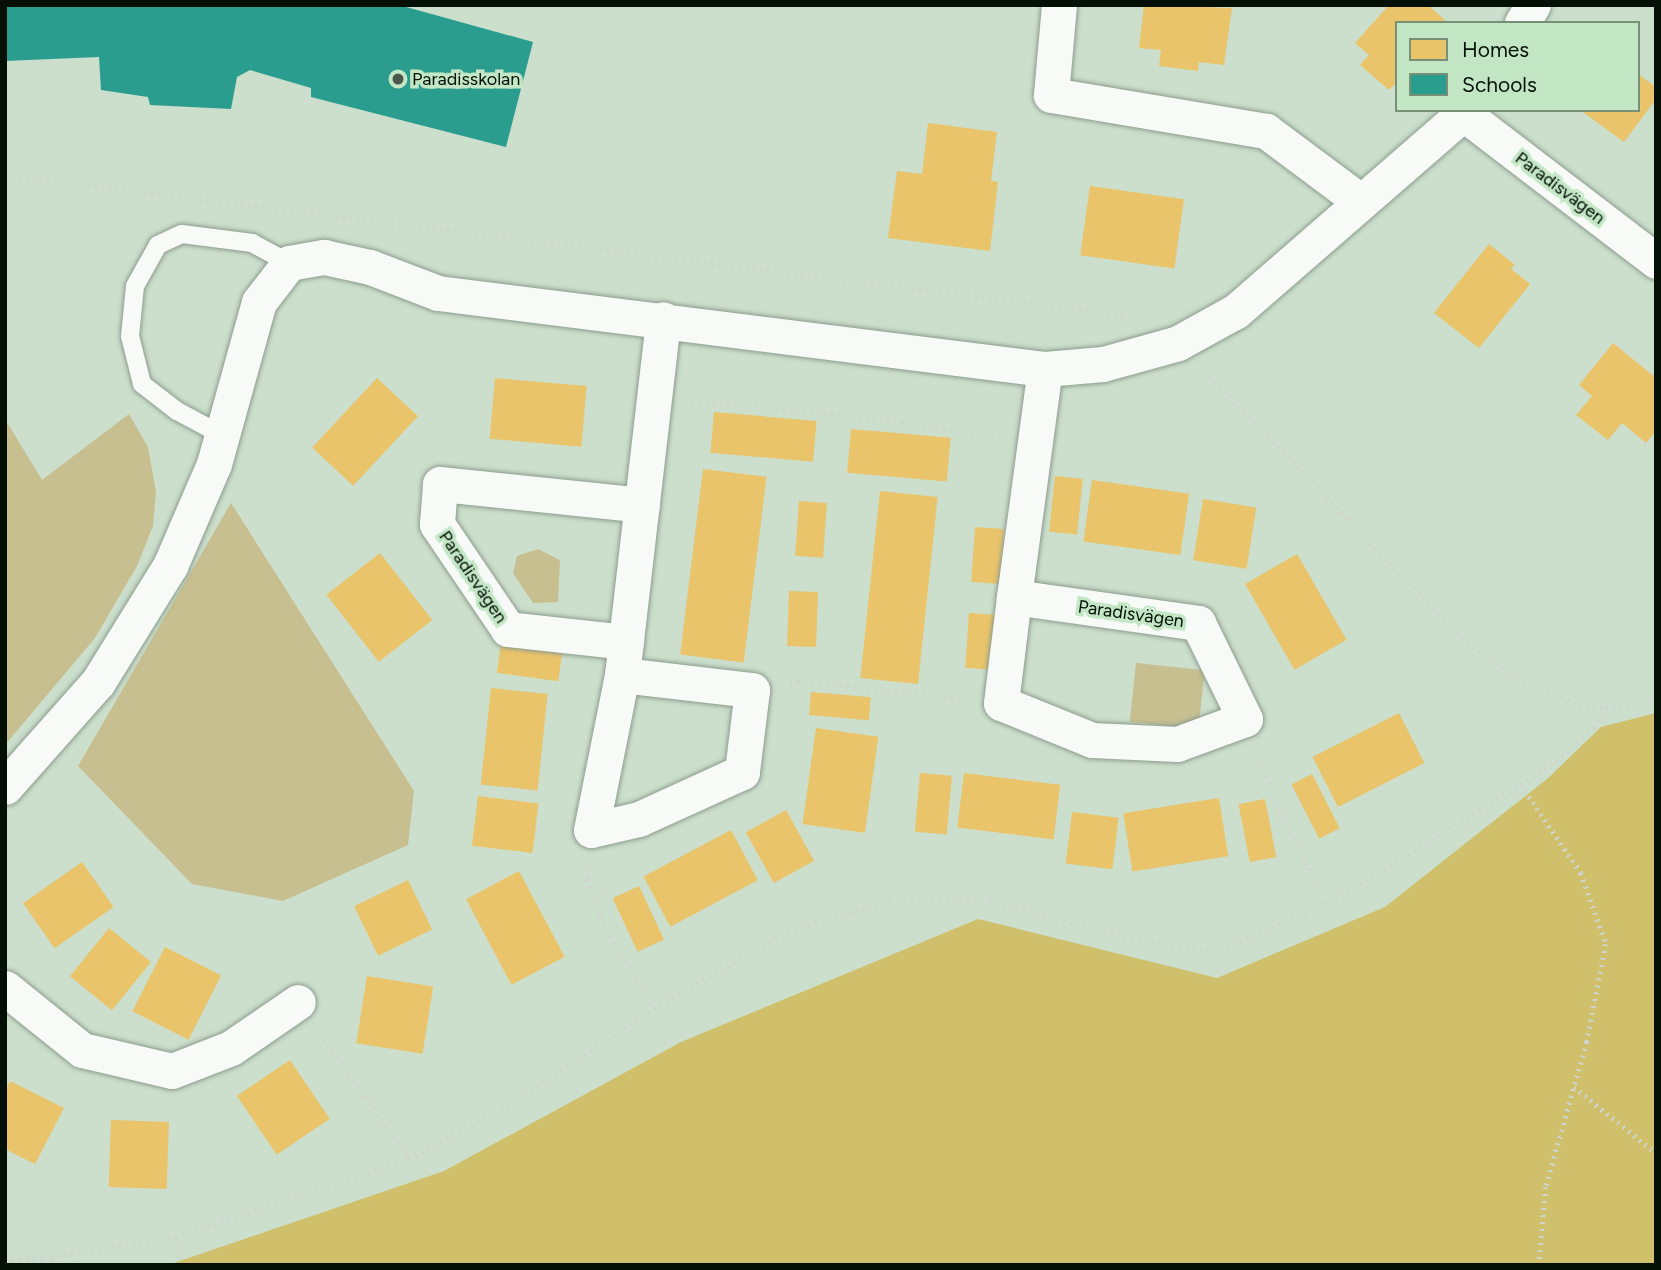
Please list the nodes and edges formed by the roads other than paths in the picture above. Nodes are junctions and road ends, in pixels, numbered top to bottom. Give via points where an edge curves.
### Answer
1 (1059, 5) edge
2 (1534, 5) edge
3 (1523, 21) edge
4 (1466, 112) edge
5 (1360, 201) junction
6 (1656, 261) edge
7 (289, 263) junction
8 (663, 319) junction
9 (1045, 369) junction
10 (222, 435) junction
11 (642, 505) junction
12 (1014, 597) junction
13 (624, 658) junction
14 (5, 787) edge
15 (5, 988) edge
16 (298, 1002) road end

1 - 5 street via 1051,95 1266,131
2 - 3 street
4 - 5 street, Paradisvägen
4 - 6 street, Paradisvägen
5 - 9 street, Paradisvägen via 1236,311 1178,343 1102,364
7 - 8 street, Paradisvägen via 324,257 370,267 438,293
7 - 10 street via 259,302
7 - 10 lane via 253,243 182,234 158,245 135,286 130,336 142,384 177,411
8 - 9 street, Paradisvägen
8 - 11 street
9 - 12 street
10 - 14 street via 214,464 156,589 98,682
11 - 13 street
11 - 13 street, Paradisvägen via 440,485 437,524 508,629
12 - 12 street, Paradisvägen via 1198,623 1245,719 1177,744 1092,740 1001,704
13 - 13 street, Paradisvägen via 591,830 639,819 742,772 752,690
15 - 16 street via 82,1050 172,1071 231,1048

